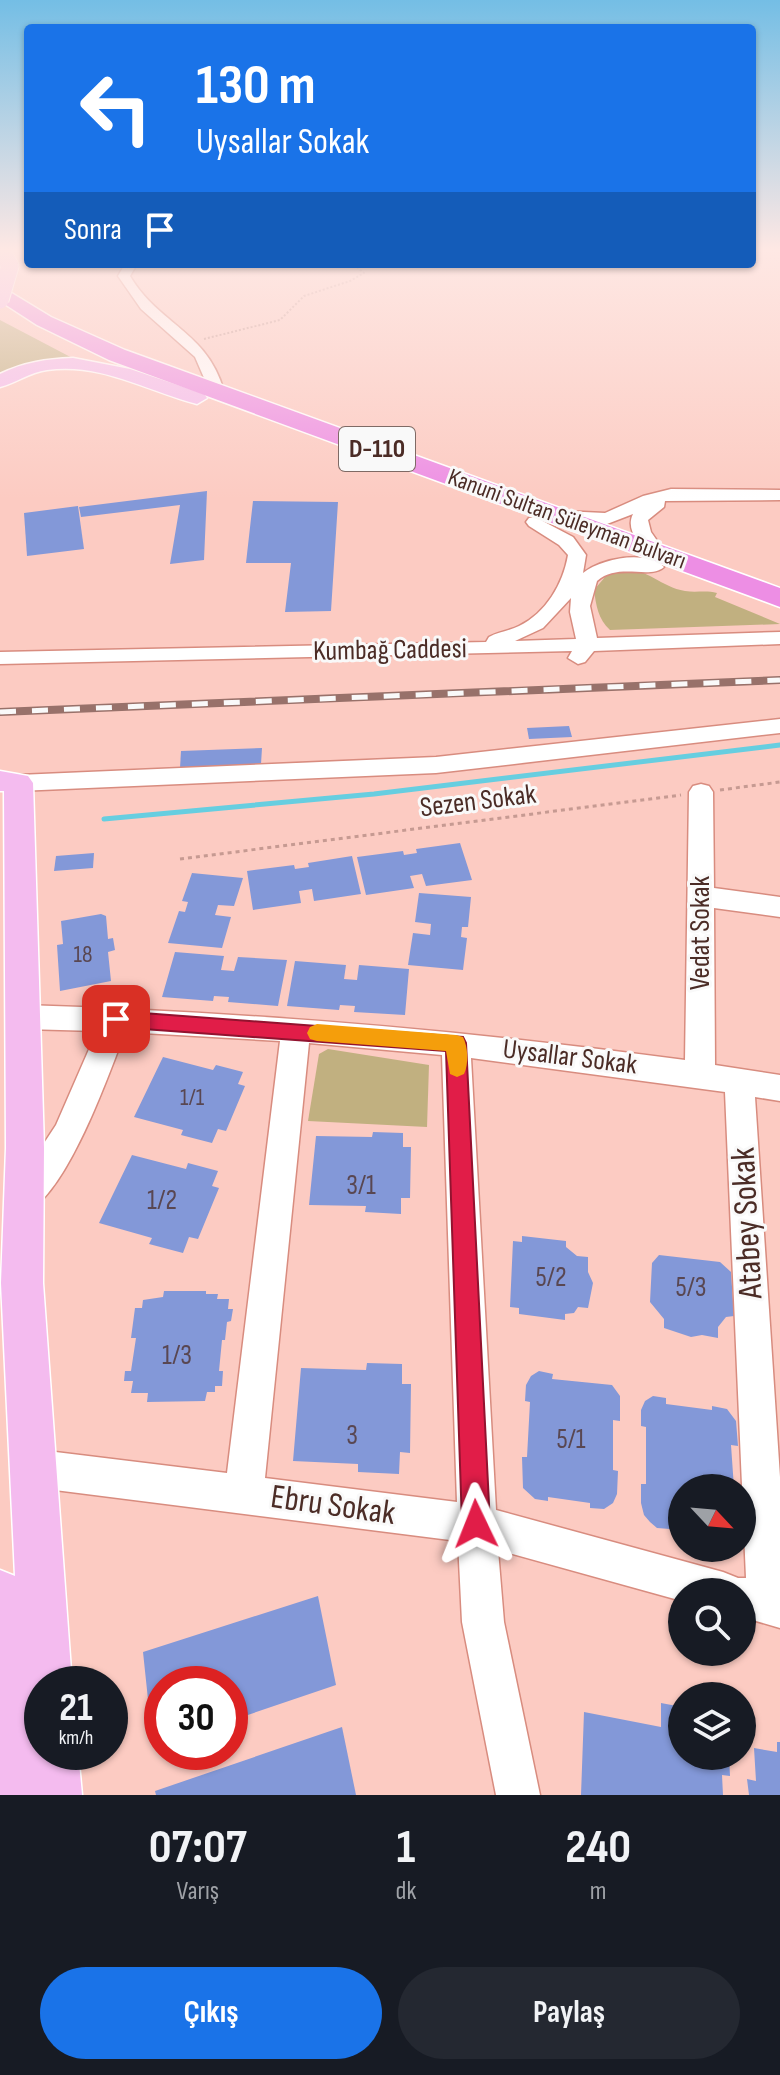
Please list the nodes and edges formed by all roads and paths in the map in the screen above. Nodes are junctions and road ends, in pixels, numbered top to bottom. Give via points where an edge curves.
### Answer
1 (38, 332) edge
2 (66, 332) edge
3 (177, 332) edge
4 (229, 332) edge
5 (194, 346) junction
6 (0, 381) edge
7 (207, 394) junction
8 (692, 494) junction
9 (780, 495) edge
10 (548, 519) junction
11 (655, 559) junction
12 (562, 595) junction
13 (775, 611) edge
14 (478, 649) junction
15 (579, 649) junction
16 (780, 652) edge
17 (0, 658) edge
18 (0, 672) edge
19 (780, 726) edge
20 (9, 782) edge
21 (780, 782) edge
22 (701, 792) junction
23 (180, 859) dead end
24 (700, 896) junction
25 (780, 907) edge
26 (24, 1017) junction
27 (116, 1019) junction
28 (296, 1031) junction
29 (456, 1043) junction
30 (700, 1075) junction
31 (739, 1081) junction
32 (780, 1088) edge
33 (24, 1198) junction
34 (12, 1345) edge
35 (31, 1468) junction
36 (244, 1493) junction
37 (476, 1524) junction
38 (672, 1578) edge
39 (0, 1595) edge
40 (763, 1603) edge
41 (45, 1666) edge
42 (52, 1770) edge
43 (9, 1795) edge
44 (54, 1795) edge
45 (518, 1795) edge

1 - 7 highway, Kanuni Sultan Süleyman Bulvarı / D-110 via 64,346
2 - 7 highway, Kanuni Sultan Süleyman Bulvarı / D-110
3 - 5 street
4 - 5 path
5 - 7 street via 214,373
6 - 7 main road via 32,367 75,364
7 - 10 highway, Kanuni Sultan Süleyman Bulvarı / D-110
8 - 9 street
8 - 10 street via 659,497 607,519
8 - 11 street via 663,501 641,516 640,532
10 - 11 highway, Kanuni Sultan Süleyman Bulvarı / D-110
10 - 12 street via 577,555
11 - 13 highway, Kanuni Sultan Süleyman Bulvarı / D-110
11 - 15 street via 615,562 583,587
12 - 14 street via 528,629
12 - 15 street
13 - 15 street, Kumbağ Caddesi
14 - 15 street, Kumbağ Caddesi
14 - 17 street, Kumbağ Caddesi
15 - 16 street, Kumbağ Caddesi
15 - 18 street, Kumbağ Caddesi
19 - 20 street via 436,765
20 - 26 main road
21 - 22 path, Sezen Sokak
22 - 23 path, Sezen Sokak
22 - 24 street, Vedat Sokak
24 - 25 street
24 - 30 street, Vedat Sokak
26 - 27 street, Uysallar Sokak
26 - 33 main road
27 - 28 street, Uysallar Sokak
27 - 33 street via 67,1138
28 - 29 street, Uysallar Sokak
28 - 36 street
29 - 30 street, Uysallar Sokak
29 - 37 street
30 - 31 street, Uysallar Sokak
31 - 32 street, Uysallar Sokak
31 - 40 street, Atabey Sokak
33 - 34 main road
34 - 35 main road
35 - 36 street, Ebru Sokak
35 - 41 main road
36 - 37 street, Ebru Sokak
37 - 38 street, Ebru Sokak
37 - 45 street via 483,1622
39 - 43 main road
42 - 44 main road

